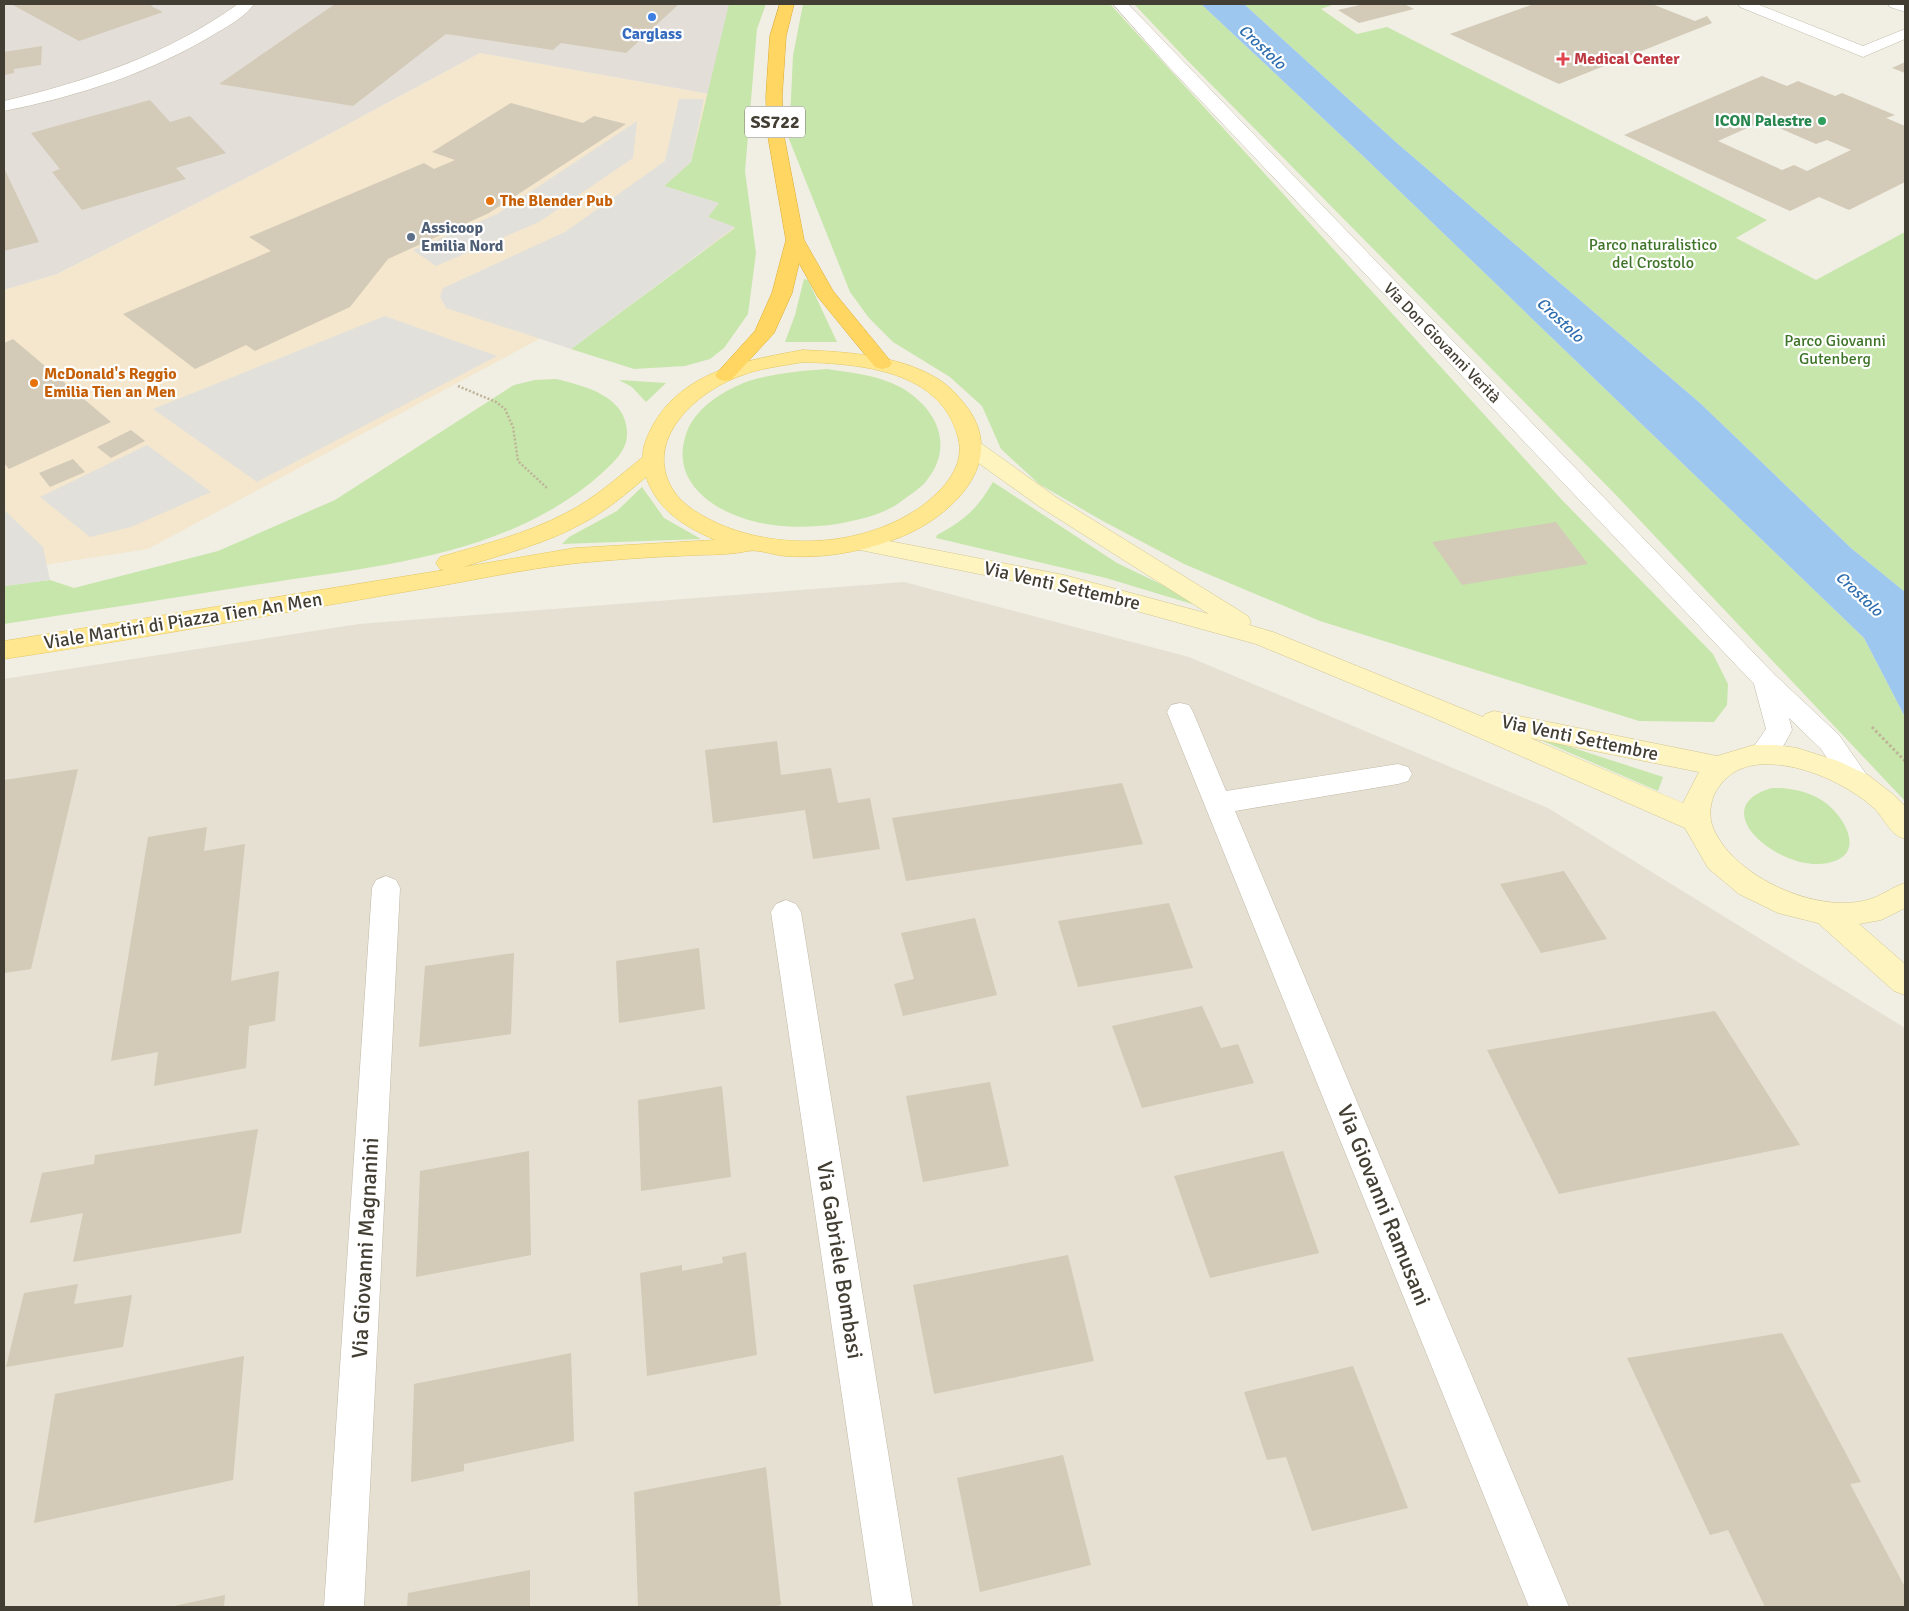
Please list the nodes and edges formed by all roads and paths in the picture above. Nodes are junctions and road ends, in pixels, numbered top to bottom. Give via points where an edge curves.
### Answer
1 (247, 4) edge
2 (787, 4) edge
3 (1120, 4) edge
4 (1745, 4) edge
5 (1895, 4) edge
6 (1905, 8) edge
7 (1905, 34) edge
8 (4, 106) edge
9 (795, 240) junction
10 (882, 363) junction
11 (725, 375) junction
12 (458, 386) dead end
13 (971, 446) junction
14 (652, 461) junction
15 (549, 490) dead end
16 (858, 543) junction
17 (768, 547) junction
18 (363, 591) junction
19 (1264, 638) junction
20 (4, 650) edge
21 (1766, 681) junction
22 (1441, 710) junction
23 (1180, 712) dead end
24 (1761, 755) junction
25 (1719, 766) junction
26 (1398, 774) dead end
27 (1857, 781) junction
28 (1219, 803) junction
29 (1696, 821) junction
30 (1903, 821) edge
31 (386, 888) dead end
32 (1901, 907) edge
33 (786, 912) dead end
34 (1829, 916) junction
35 (1905, 982) edge
36 (344, 1607) edge
37 (893, 1607) edge
38 (1549, 1607) edge

1 - 8 street via 220,26 150,62 52,95
2 - 9 highway, Viale Martiri di Piazza Tien An Men / SS722 via 778,36 774,96 779,157
3 - 21 street, Via Don Giovanni Verità
4 - 7 street via 1863,52
5 - 6 street
9 - 10 highway, Viale Martiri di Piazza Tien An Men / SS722 via 825,293
9 - 11 highway, Viale Martiri di Piazza Tien An Men / SS722 via 782,293 764,333
10 - 11 main road, Viale Martiri di Piazza Tien An Men via 844,357 803,356 762,363
10 - 13 main road, Viale Martiri di Piazza Tien An Men via 918,376 947,396 965,420
11 - 14 main road, Viale Martiri di Piazza Tien An Men via 690,395 670,414 657,435
12 - 15 path via 505,409 512,422 518,461
13 - 16 main road, Viale Martiri di Piazza Tien An Men via 963,476 940,504 904,527
13 - 19 main road, Via Venti Settembre via 1048,502
14 - 17 main road, Viale Martiri di Piazza Tien An Men via 661,490 685,516 722,536
14 - 18 main road, Viale Martiri di Piazza Tien An Men via 591,508 559,525
16 - 17 main road, Viale Martiri di Piazza Tien An Men via 813,549
16 - 19 main road, Via Venti Settembre via 1064,583
17 - 18 main road, Viale Martiri di Piazza Tien An Men via 680,548 575,556
18 - 20 main road, Viale Martiri di Piazza Tien An Men
19 - 22 main road, Via Venti Settembre
21 - 24 street, Via Don Giovanni Verità via 1779,730
21 - 27 street, Via Don Giovanni Verità via 1830,742
22 - 25 main road, Via Venti Settembre
22 - 29 main road, Via Venti Settembre
23 - 28 street, Via Giovanni Ramusani
24 - 25 main road via 1737,758
24 - 27 main road via 1816,762
25 - 29 main road via 1703,781 1695,800
26 - 28 street
27 - 30 main road via 1880,797
28 - 38 street, Via Giovanni Ramusani
29 - 34 main road via 1708,847 1729,871 1759,892 1793,908
31 - 36 street, Via Giovanni Magnanini
32 - 34 main road via 1864,915
33 - 37 street, Via Gabriele Bombasi
34 - 35 main road

